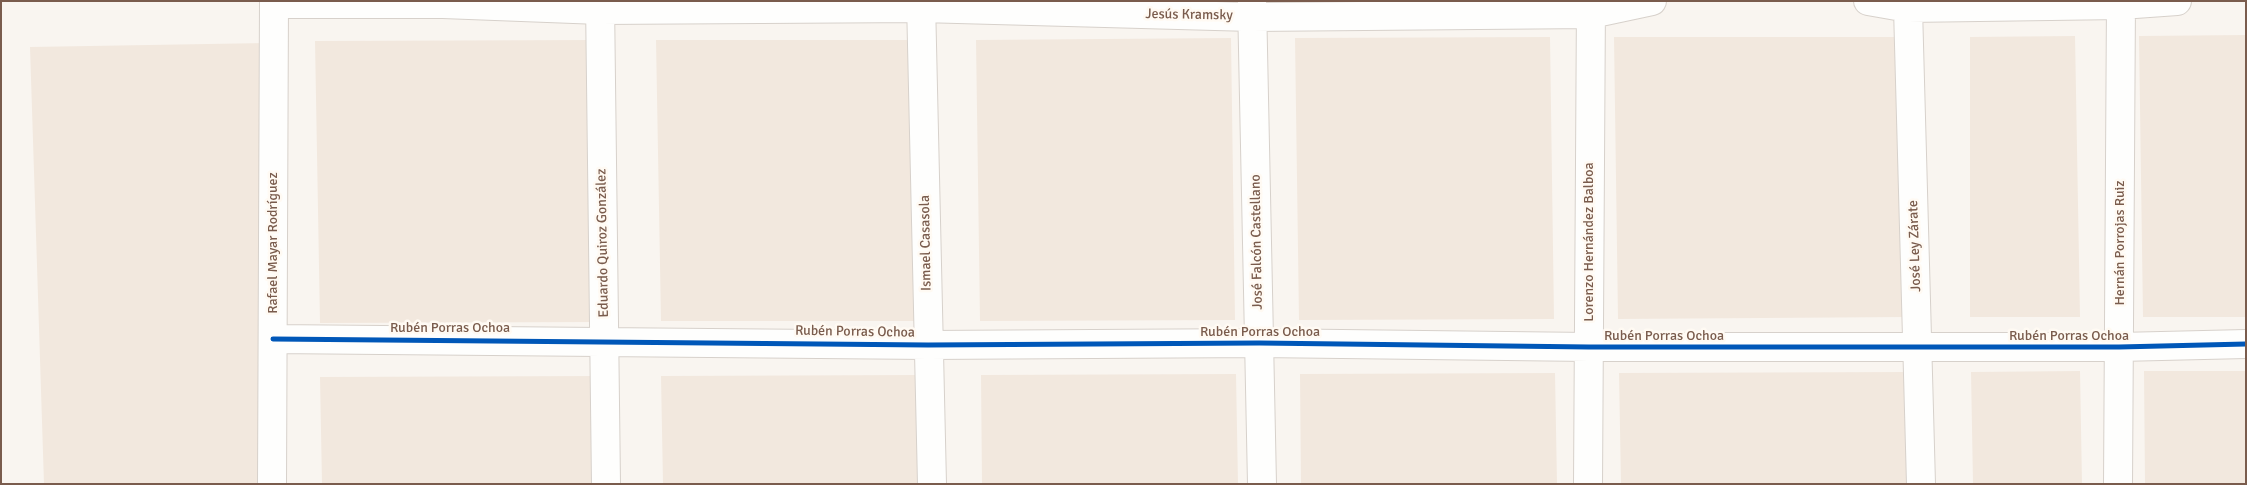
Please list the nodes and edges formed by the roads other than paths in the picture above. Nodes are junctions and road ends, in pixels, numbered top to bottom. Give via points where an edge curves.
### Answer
1 (1652, 1) edge
2 (1868, 1) edge
3 (2178, 1) edge
4 (274, 3) edge
5 (2121, 3) edge
6 (600, 5) edge
7 (921, 5) edge
8 (1591, 8) edge
9 (1908, 8) junction
10 (1252, 9) edge
11 (273, 338) junction
12 (604, 340) junction
13 (1259, 343) junction
14 (2246, 344) edge
15 (928, 345) junction
16 (1588, 347) junction
17 (1918, 347) junction
18 (2119, 348) junction
19 (272, 484) edge
20 (606, 484) edge
21 (932, 484) edge
22 (1262, 484) edge
23 (1588, 484) edge
24 (1921, 484) edge
25 (2118, 484) edge

1 - 8 street, Jesús Kramsky
2 - 9 street
3 - 5 street
4 - 6 street, Jesús Kramsky
4 - 11 street, Rafael Mayar Rodríguez
5 - 9 street
5 - 18 street, Hernán Porrojas Ruiz
6 - 7 street, Jesús Kramsky
6 - 12 street, Eduardo Quiroz González
7 - 10 street, Jesús Kramsky
7 - 15 street, Ismael Casasola
8 - 10 street, Jesús Kramsky
8 - 16 street, Lorenzo Hernández Balboa
9 - 17 street, José Ley Zárate
10 - 13 street, José Falcón Castellano
11 - 12 street, Rubén Porras Ochoa
11 - 19 street, Rafael Mayar Rodríguez
12 - 15 street, Rubén Porras Ochoa
12 - 20 street, Eduardo Quiroz González
13 - 15 street, Rubén Porras Ochoa
13 - 16 street, Rubén Porras Ochoa
13 - 22 street, José Falcón Castellano
14 - 18 street, Rubén Porras Ochoa
15 - 21 street, Ismael Casasola
16 - 17 street, Rubén Porras Ochoa
16 - 23 street, Lorenzo Hernández Balboa
17 - 18 street, Rubén Porras Ochoa
17 - 24 street, José Ley Zárate
18 - 25 street, Hernán Porrojas Ruiz

